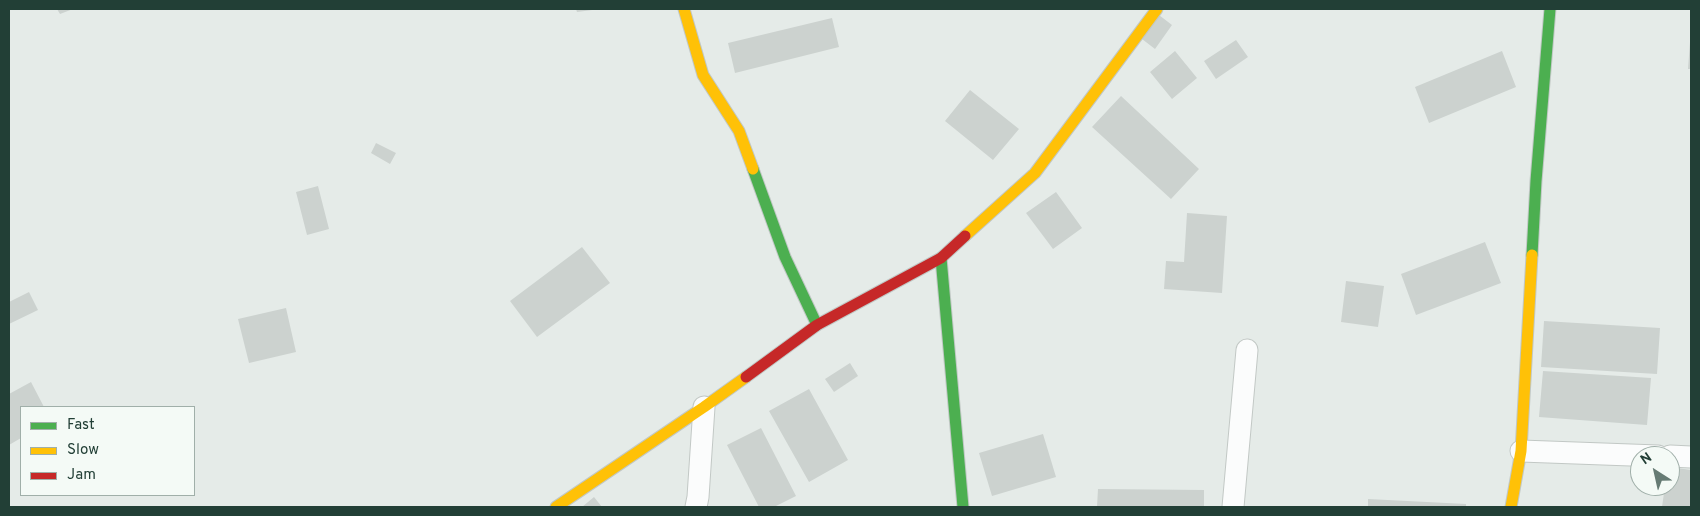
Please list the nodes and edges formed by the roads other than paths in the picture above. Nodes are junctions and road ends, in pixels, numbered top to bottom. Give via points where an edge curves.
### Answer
1 (684, 9) edge
2 (1157, 9) edge
3 (1550, 9) edge
4 (941, 258) junction
5 (817, 325) junction
6 (1247, 350) dead end
7 (704, 407) junction
8 (1521, 452) junction
9 (1630, 455) edge
10 (556, 507) edge
11 (696, 507) edge
12 (963, 507) edge
13 (1233, 507) edge
14 (1511, 507) edge

1 - 5 street via 703,75 739,131 785,258
2 - 4 street via 1035,173
3 - 8 street via 1536,181
4 - 5 street
4 - 12 street
5 - 7 street
6 - 13 street
7 - 10 street
7 - 11 street
8 - 9 street
8 - 14 street

